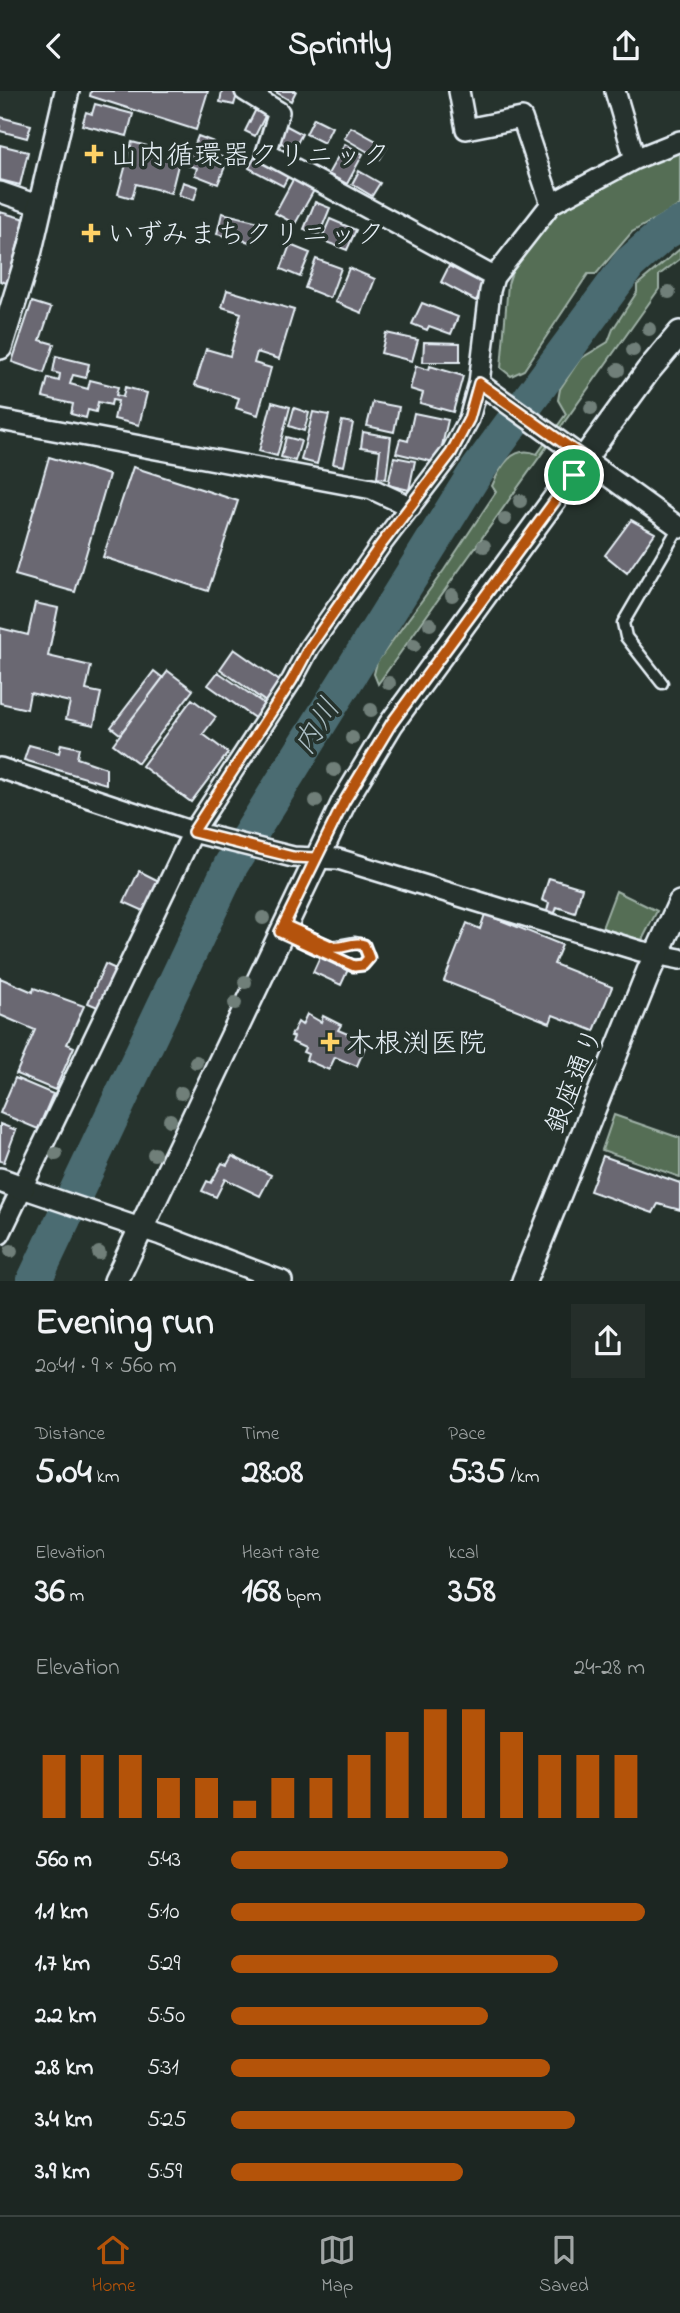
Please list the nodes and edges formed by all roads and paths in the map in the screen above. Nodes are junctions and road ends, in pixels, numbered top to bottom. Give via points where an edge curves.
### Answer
1 (67, 91) edge
2 (245, 91) edge
3 (459, 91) edge
4 (615, 91) edge
5 (680, 141) edge
6 (635, 159) junction
7 (0, 192) edge
8 (551, 204) junction
9 (40, 206) junction
10 (494, 277) junction
11 (680, 333) edge
12 (0, 348) edge
13 (487, 389) junction
14 (0, 420) edge
15 (586, 459) junction
16 (411, 507) junction
17 (679, 528) edge
18 (662, 683) dead end
19 (0, 768) edge
20 (198, 833) junction
21 (304, 857) junction
22 (680, 903) edge
23 (282, 929) junction
24 (657, 954) junction
25 (680, 959) edge
26 (0, 1180) edge
27 (28, 1190) junction
28 (131, 1225) junction
29 (0, 1234) edge
30 (116, 1280) edge
31 (282, 1280) edge
32 (524, 1280) edge

1 - 9 street
2 - 10 street via 279,112 266,153
3 - 8 street via 466,129 522,118
4 - 6 street
5 - 6 street
6 - 8 street
7 - 9 street
8 - 10 street
9 - 12 street
10 - 13 street
11 - 15 street
13 - 15 street
13 - 16 street via 451,453
14 - 16 street via 372,489
15 - 17 street
15 - 21 street via 391,724
16 - 20 street via 309,648
17 - 18 lane via 623,623 626,637
19 - 20 street
20 - 21 street
20 - 27 street
21 - 23 street
21 - 24 street via 338,859
22 - 24 street, 銀座通り
23 - 23 lane via 354,966 369,958 364,945 333,947
23 - 28 street
24 - 25 street
24 - 32 street, 銀座通り
26 - 27 street
27 - 28 street
27 - 29 street
28 - 30 street
28 - 31 street

